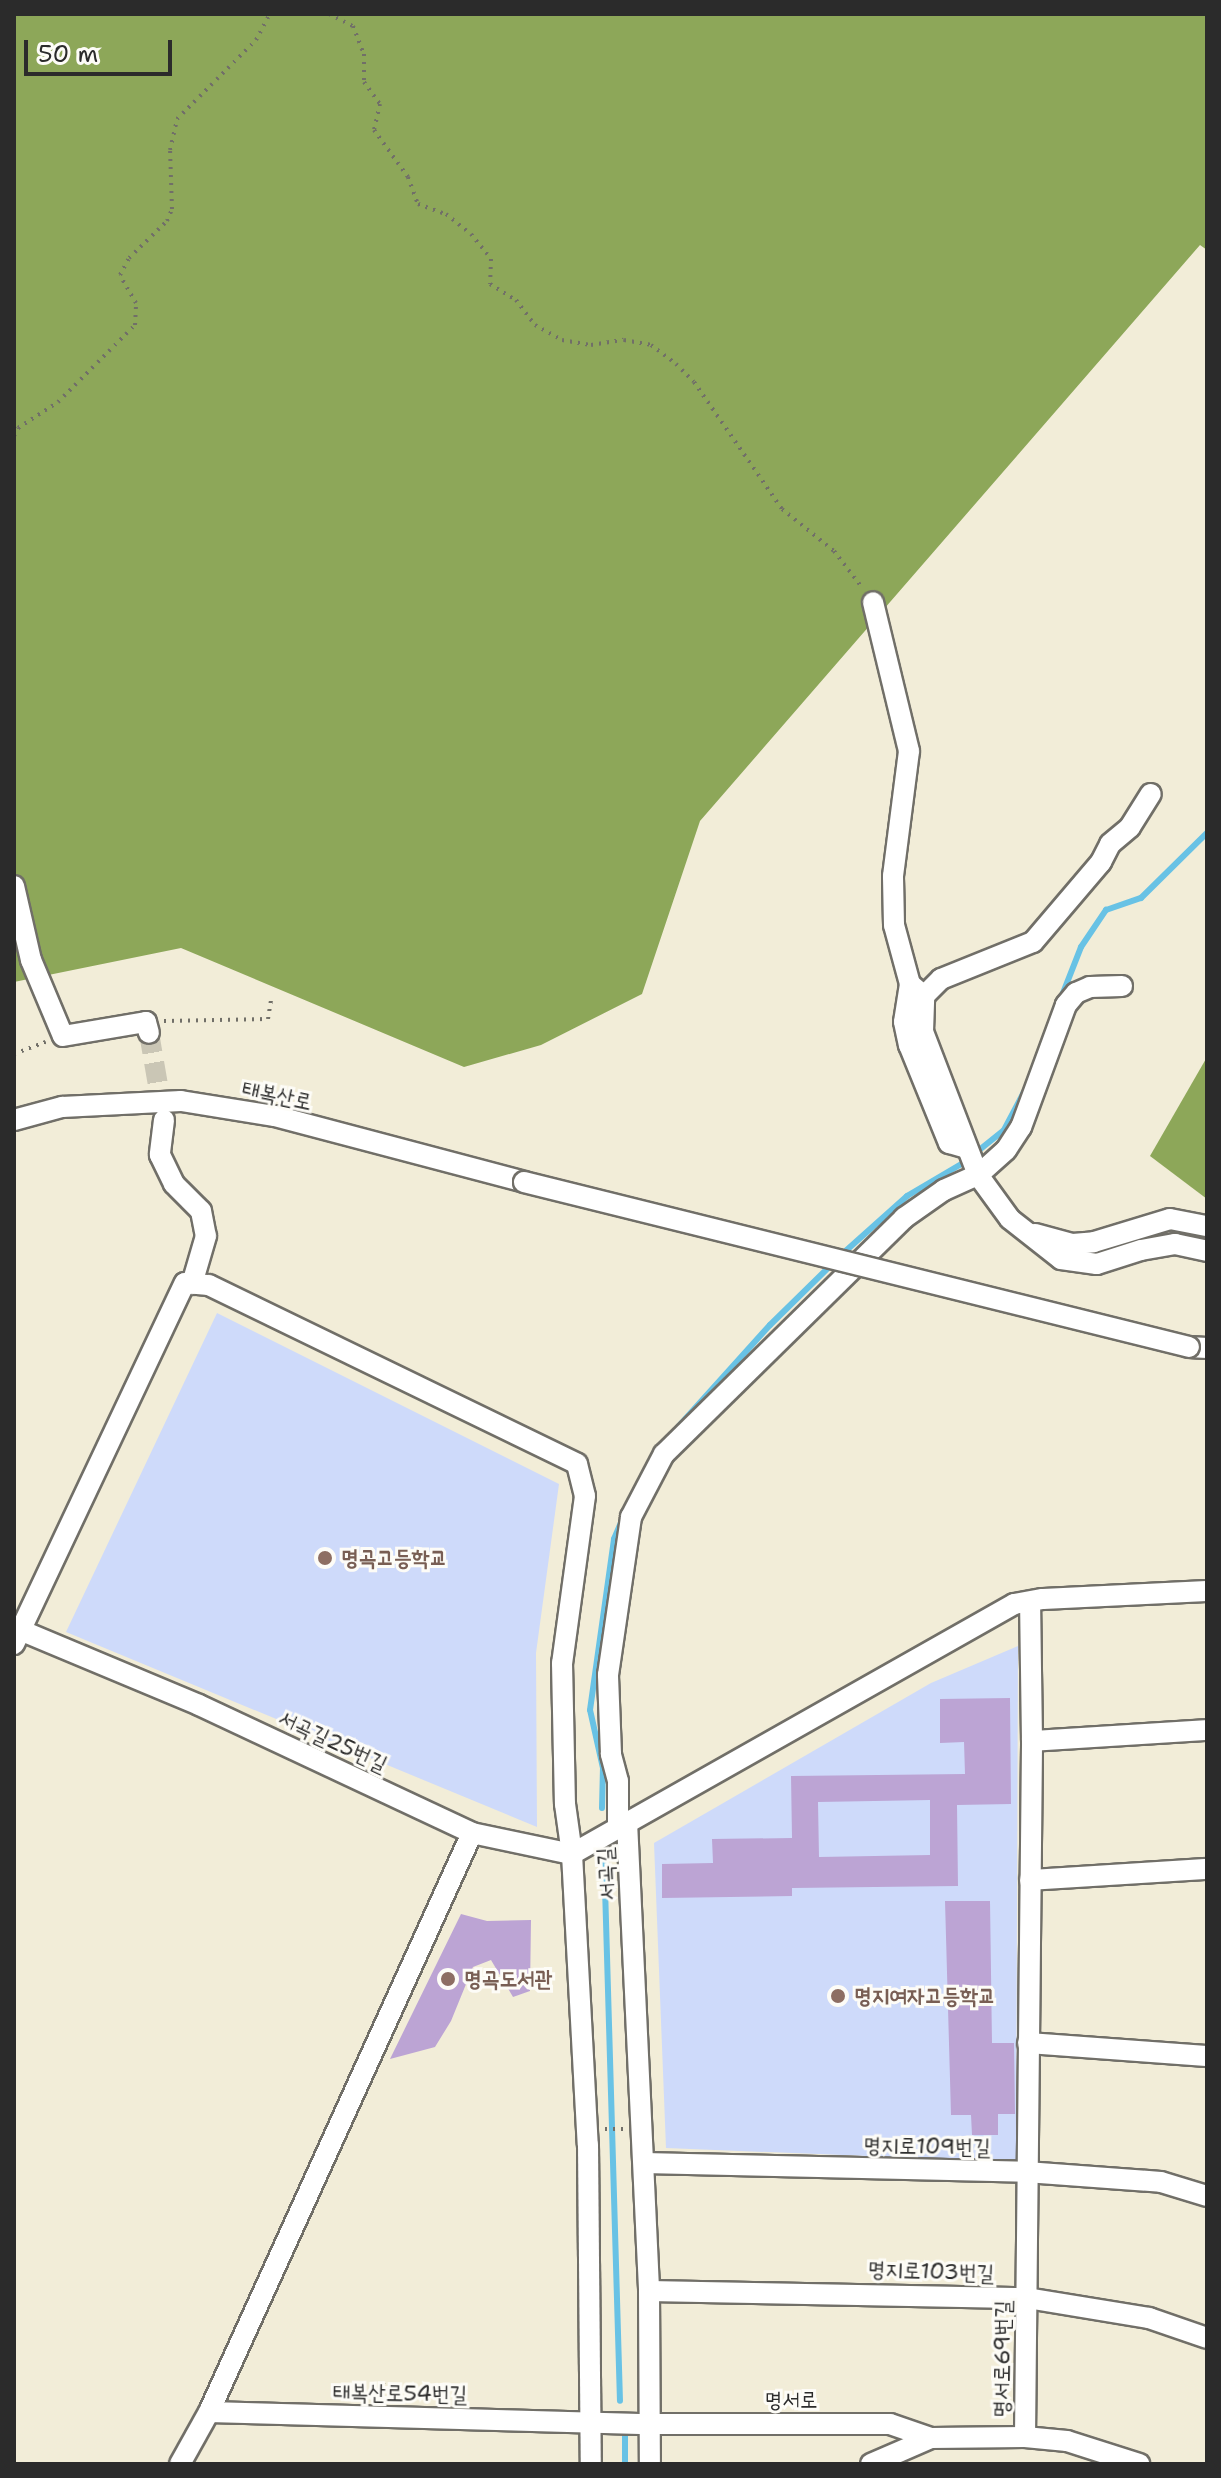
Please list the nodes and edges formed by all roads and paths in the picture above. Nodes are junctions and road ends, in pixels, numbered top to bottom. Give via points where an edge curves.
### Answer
1 (270, 14) edge
2 (329, 14) edge
3 (14, 436) edge
4 (873, 602) joint
5 (1151, 794) dead end
6 (14, 886) edge
7 (1122, 986) dead end
8 (917, 990) junction
9 (271, 1000) dead end
10 (147, 1027) joint
11 (63, 1036) junction
12 (14, 1054) edge
13 (14, 1120) edge
14 (164, 1120) tunnel mouth
15 (978, 1175) junction
16 (1207, 1226) edge
17 (1024, 1231) junction
18 (1207, 1251) edge
19 (192, 1284) junction
20 (1198, 1347) edge
21 (1207, 1591) edge
22 (1030, 1602) junction
23 (17, 1637) edge
24 (1207, 1730) edge
25 (1032, 1741) junction
26 (623, 1825) junction
27 (472, 1833) junction
28 (572, 1854) junction
29 (1207, 1869) edge
30 (1030, 1880) junction
31 (1028, 2043) junction
32 (1207, 2056) edge
33 (642, 2128) junction
34 (586, 2130) junction
35 (644, 2163) junction
36 (1026, 2172) junction
37 (1207, 2196) edge
38 (649, 2291) junction
39 (1027, 2298) junction
40 (1207, 2338) edge
41 (209, 2412) junction
42 (590, 2422) junction
43 (649, 2424) junction
44 (1025, 2437) junction
45 (931, 2438) junction
46 (180, 2464) edge
47 (591, 2464) edge
48 (650, 2464) edge
49 (871, 2464) edge
50 (1139, 2464) edge

1 - 3 path via 256,40 177,119 170,150 172,209 120,275 136,303 135,325 58,402
2 - 4 path via 353,26 364,54 364,82 380,104 374,130 408,177 418,204 446,214 471,234 491,259 490,284 516,300 535,325 562,340 651,345 676,364 782,509 834,551
4 - 8 street via 909,751 893,889 894,925
5 - 8 street via 1130,827 1110,844 1033,942
6 - 11 street via 31,960
7 - 15 street via 1090,987 1066,1005 1021,1127 1006,1150
8 - 15 street via 904,1022 909,1045 949,1143 967,1148
9 - 10 path via 268,1019
10 - 11 street
11 - 12 path
13 - 20 street, 태복산로, bridge via 62,1107 181,1101 275,1116
14 - 19 street via 160,1155 174,1184 201,1211 206,1236
15 - 17 street
15 - 26 street via 944,1190 904,1218 664,1454 631,1517 608,1675 611,1754
16 - 17 street via 1170,1219 1073,1244
17 - 18 street via 1061,1259 1077,1264 1175,1244
19 - 23 street via 185,1283
19 - 28 street via 209,1285 577,1464 585,1496 562,1663 565,1804
21 - 22 street, 서곡길
22 - 25 street, 명서로69번길
22 - 26 street, 서곡길 via 1014,1604
23 - 27 street, 서곡길25번길 via 199,1705
24 - 25 street
25 - 30 street, 명서로69번길
26 - 28 street
26 - 33 street, 서곡길
27 - 28 street, 서곡길25번길
27 - 41 street
28 - 34 street
29 - 30 street
30 - 31 street, 명서로69번길
31 - 32 street
31 - 36 street, 명서로69번길
33 - 34 path
33 - 35 street, 서곡길
34 - 42 street
35 - 36 street, 명지로109번길
35 - 38 street, 서곡길
36 - 37 street, 명지로109번길 via 1161,2182
36 - 39 street, 명서로69번길
38 - 39 street, 명지로103번길
38 - 43 street, 서곡길
39 - 40 street, 명지로103번길 via 1149,2318
39 - 44 street, 명서로69번길
41 - 42 street, 태복산로54번길
41 - 46 street
42 - 43 street, 태복산로54번길
42 - 47 street
43 - 45 street, 명서로 via 890,2424
43 - 48 street, 서곡길
44 - 45 street, 명서로
44 - 50 street, 명서로 via 1067,2441
45 - 49 street, 명서로

